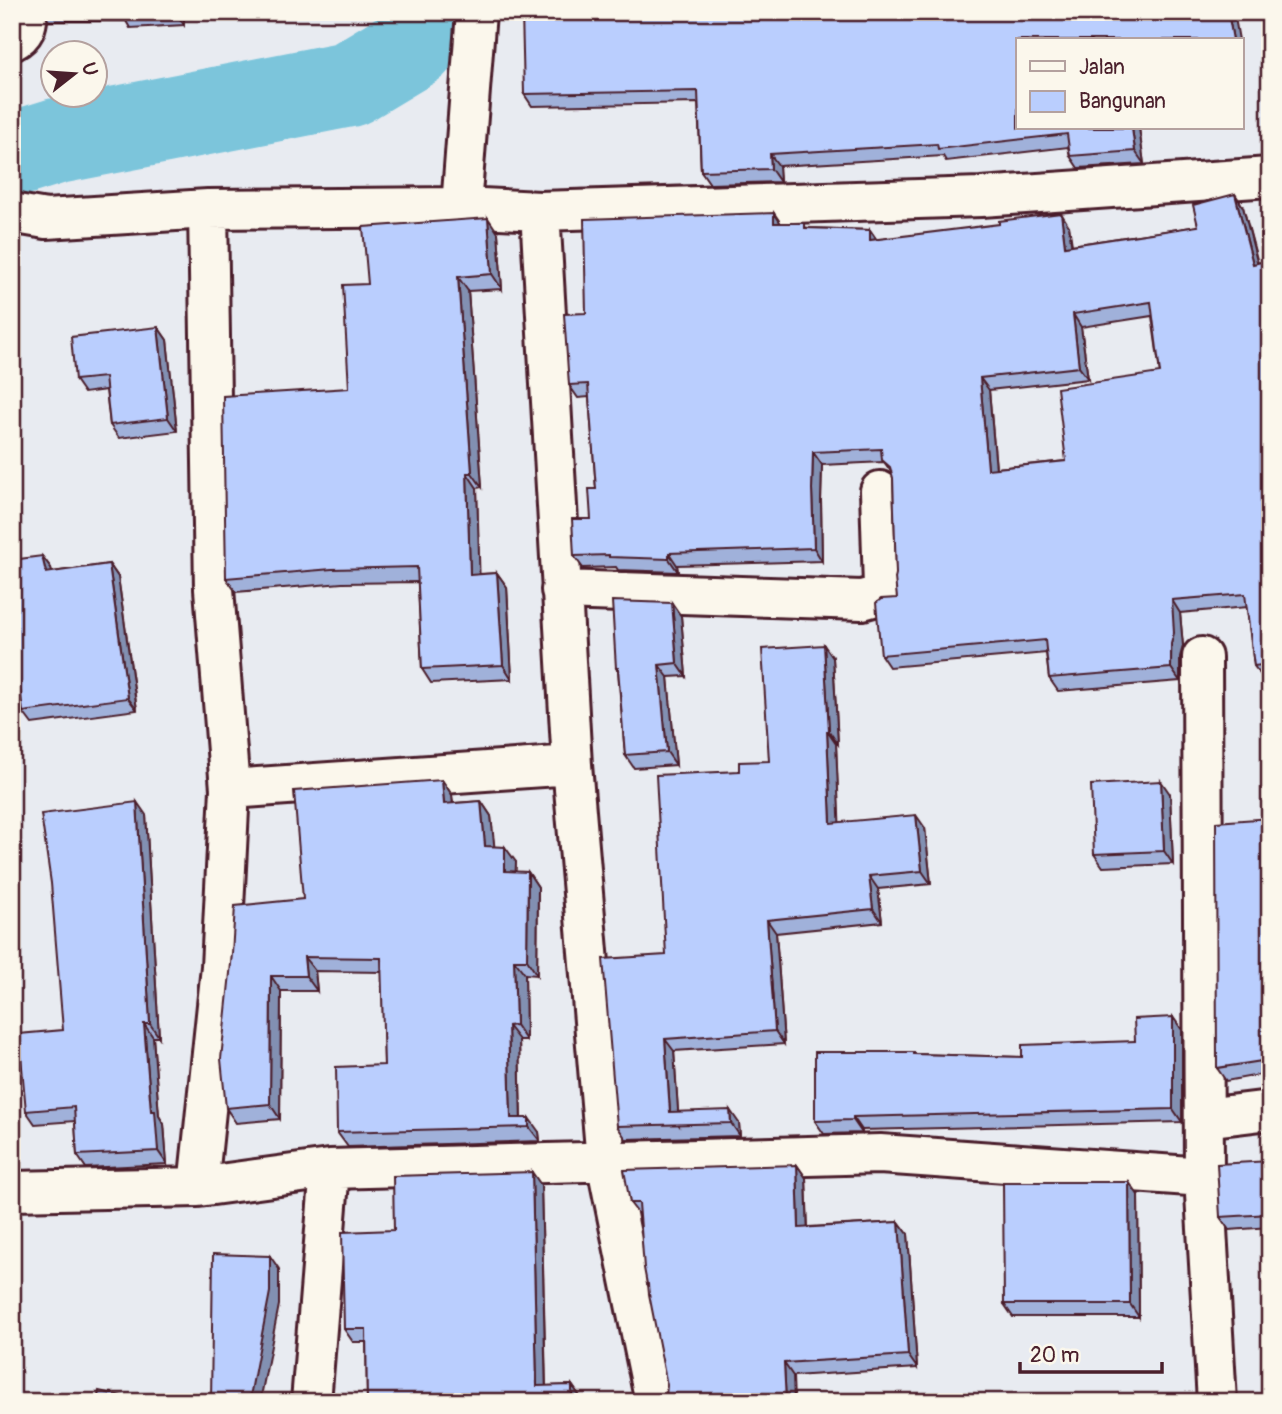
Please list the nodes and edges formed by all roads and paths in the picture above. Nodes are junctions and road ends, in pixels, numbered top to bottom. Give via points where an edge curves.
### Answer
1 (28, 12) edge
2 (476, 12) edge
3 (12, 41) edge
4 (1270, 177) edge
5 (461, 207) junction
6 (208, 209) junction
7 (540, 211) junction
8 (12, 212) edge
9 (880, 491) dead end
10 (561, 590) junction
11 (1202, 657) dead end
12 (572, 765) junction
13 (229, 789) junction
14 (1270, 1110) edge
15 (1204, 1118) junction
16 (606, 1161) junction
17 (330, 1169) junction
18 (1204, 1177) junction
19 (198, 1187) junction
20 (12, 1191) edge
21 (311, 1402) edge
22 (655, 1402) edge
23 (1217, 1402) edge

1 - 3 street via 21,36
2 - 5 street
4 - 7 street via 981,197
5 - 6 street
5 - 7 street
6 - 8 street via 46,219
6 - 13 street via 214,589
7 - 10 street
9 - 10 street via 883,587 876,596 862,600
10 - 12 street
11 - 15 street
12 - 13 street
12 - 16 street
13 - 19 street via 221,967
14 - 15 street
15 - 18 street
16 - 17 street
16 - 18 street via 880,1154
16 - 22 street
17 - 19 street
17 - 21 street
18 - 23 street
19 - 20 street

